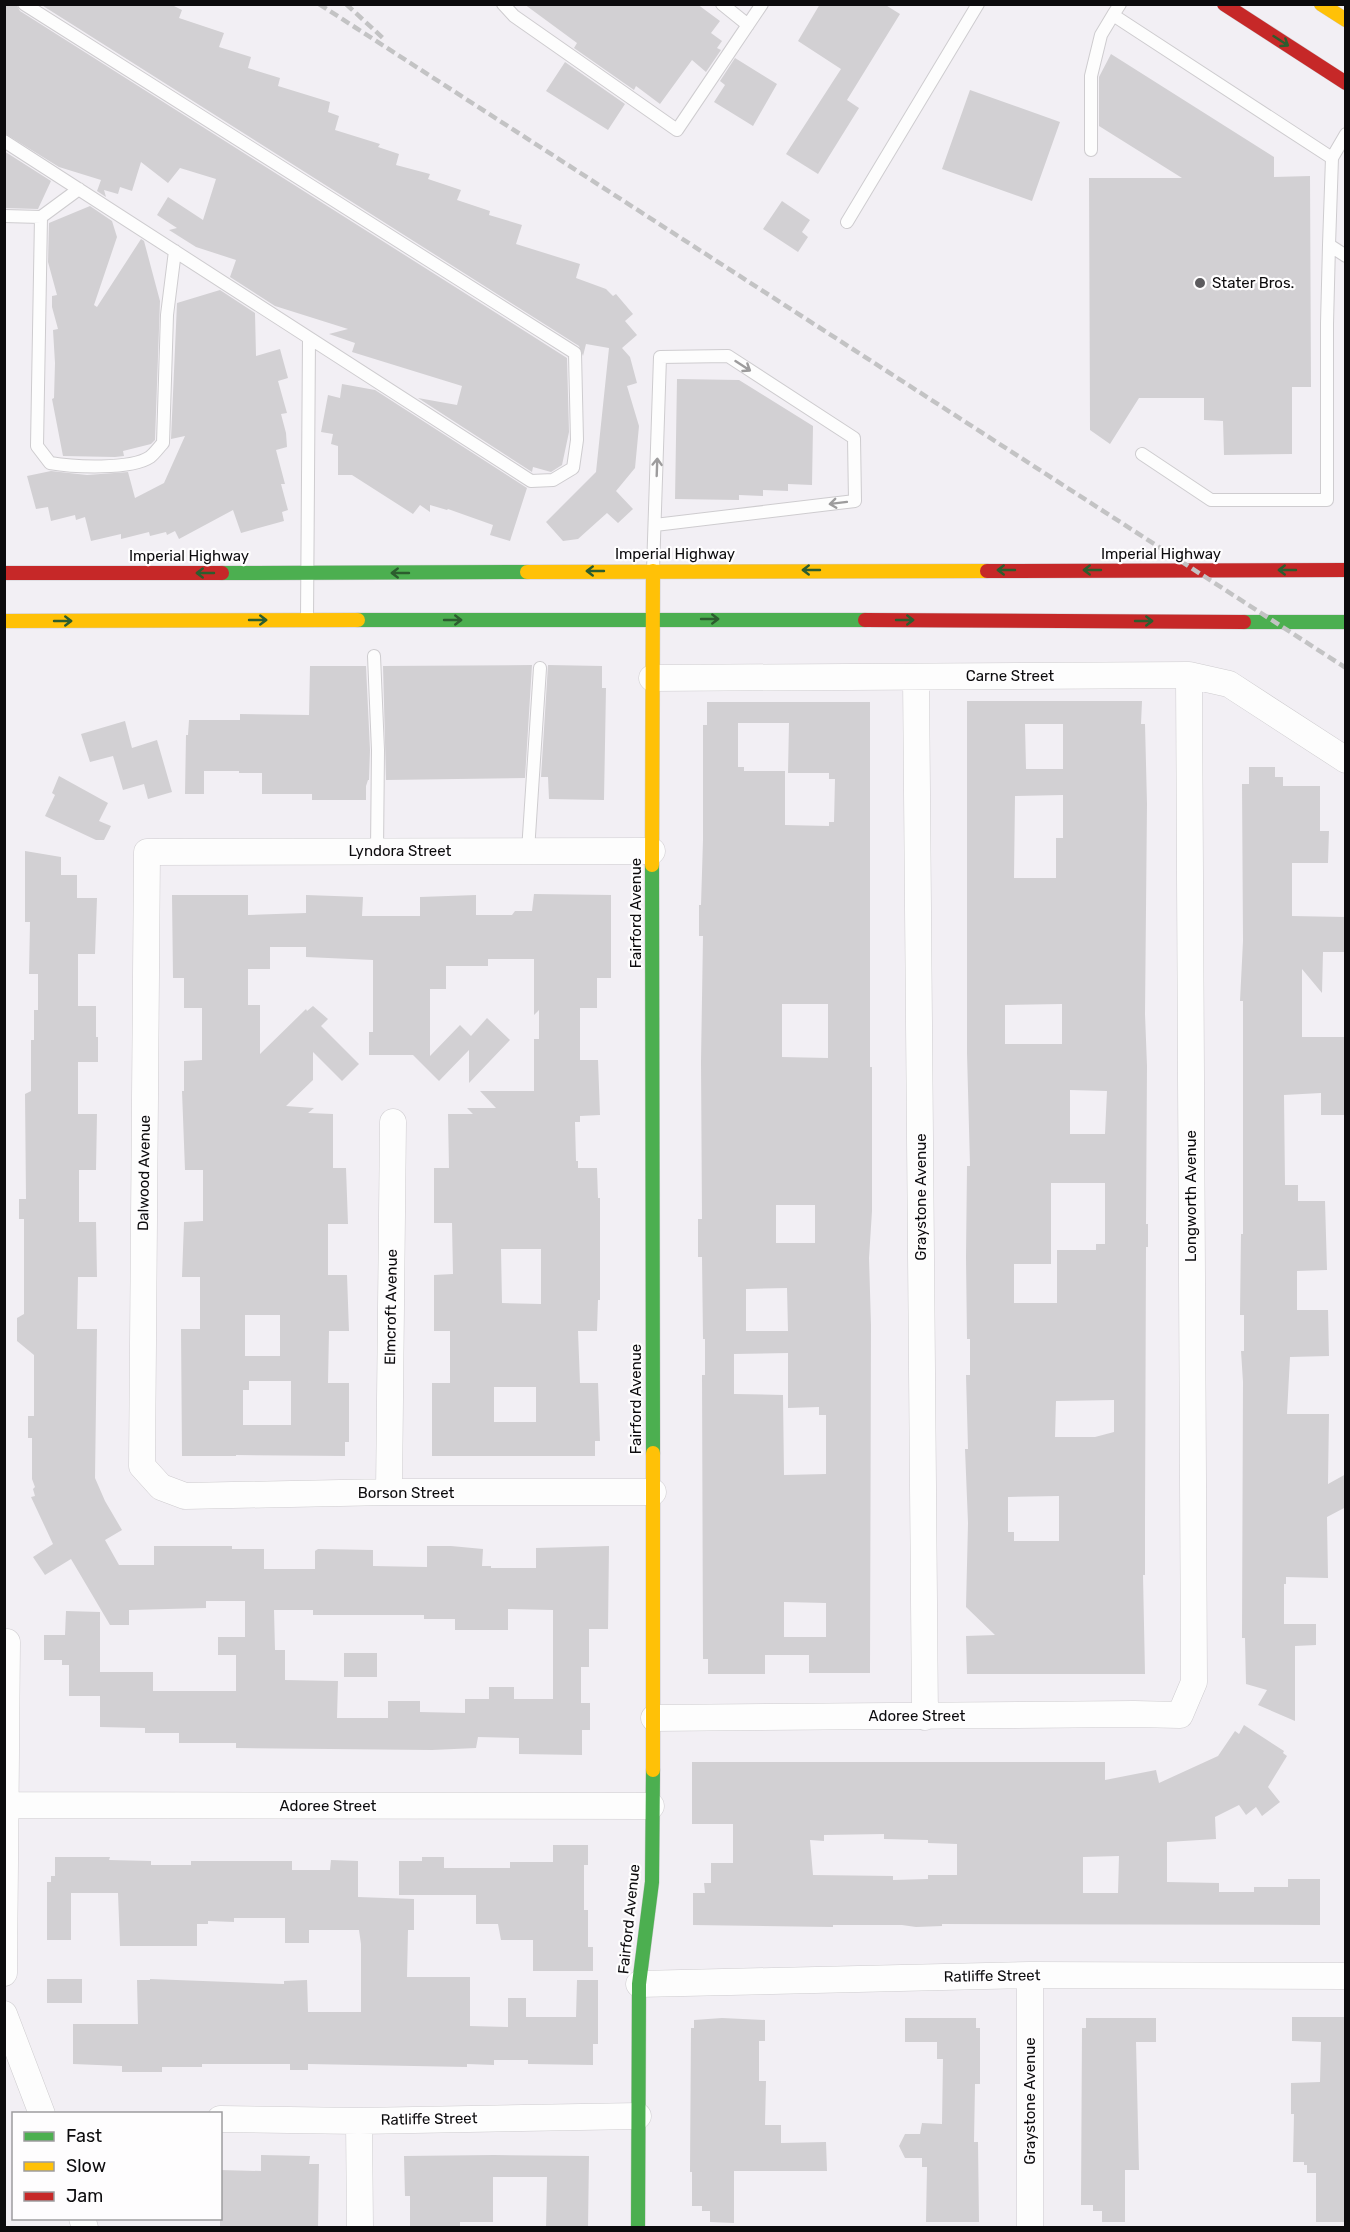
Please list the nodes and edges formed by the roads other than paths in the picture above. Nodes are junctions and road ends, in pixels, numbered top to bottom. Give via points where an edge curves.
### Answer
1 (24, 4) edge
2 (502, 4) edge
3 (722, 4) edge
4 (762, 4) edge
5 (978, 4) edge
6 (1224, 4) edge
7 (1321, 4) edge
8 (1116, 10) edge
9 (1346, 20) edge
10 (748, 25) junction
11 (1346, 82) edge
12 (1346, 134) edge
13 (4, 141) edge
14 (1091, 150) dead end
15 (1332, 158) junction
16 (80, 189) junction
17 (4, 216) edge
18 (41, 217) junction
19 (847, 222) dead end
20 (1329, 245) junction
21 (175, 251) junction
22 (1346, 256) edge
23 (309, 338) junction
24 (1142, 454) dead end
25 (656, 525) junction
26 (1346, 570) edge
27 (653, 571) junction
28 (4, 573) edge
29 (306, 573) junction
30 (652, 619) junction
31 (307, 620) junction
32 (4, 621) edge
33 (1346, 622) edge
34 (374, 656) dead end
35 (540, 668) dead end
36 (1189, 675) junction
37 (916, 676) junction
38 (652, 678) junction
39 (1346, 760) edge
40 (652, 850) junction
41 (377, 851) junction
42 (528, 851) junction
43 (147, 852) joint
44 (393, 1122) dead end
45 (161, 1488) joint
46 (389, 1492) junction
47 (653, 1492) junction
48 (7, 1642) dead end
49 (1180, 1715) joint
50 (925, 1716) junction
51 (654, 1718) junction
52 (5, 1805) edge
53 (651, 1806) junction
54 (4, 1972) edge
55 (1030, 1975) junction
56 (1346, 1976) edge
57 (639, 1984) junction
58 (4, 2014) edge
59 (41, 2112) edge
60 (638, 2116) junction
61 (222, 2119) edge
62 (359, 2121) junction
63 (360, 2228) edge
64 (638, 2228) edge
65 (1030, 2228) edge

1 - 23 lane via 575,353 577,440 573,468 553,480 531,481
2 - 10 lane via 677,130
3 - 10 lane
4 - 10 lane
5 - 19 lane
6 -> 11 main road
7 - 9 main road
8 - 14 lane via 1101,35 1091,76
8 - 15 lane
12 - 15 lane
13 - 16 lane
15 - 20 lane
16 - 18 lane
16 - 21 lane
17 - 18 lane
18 - 21 lane via 37,446 50,463 134,464 150,457 163,442 167,315
20 - 22 lane
20 - 24 lane via 1327,500 1211,500
21 - 23 lane
23 - 29 lane
25 -> 25 lane via 660,357 728,356 854,438 855,501
25 - 27 lane
26 -> 27 main road, Imperial Highway
27 -> 29 main road, Imperial Highway
27 - 30 main road, Fairford Avenue
29 -> 28 main road, Imperial Highway
29 - 31 lane
31 -> 30 main road
30 -> 33 main road
30 - 38 main road, Fairford Avenue
32 -> 31 main road
34 - 41 lane
35 - 42 lane
36 - 37 street, Carne Street
36 - 39 street, Carne Street via 1229,684
36 - 49 street, Longworth Avenue via 1194,1682
37 - 38 street, Carne Street
37 - 50 street, Graystone Avenue
38 - 40 main road, Fairford Avenue
40 - 42 street, Lyndora Street
40 - 47 main road, Fairford Avenue
41 - 42 street, Lyndora Street
41 - 43 street, Lyndora Street
43 - 45 street, Dalwood Avenue via 142,1466
44 - 46 street, Elmcroft Avenue
45 - 46 street, Borson Street via 184,1496
46 - 47 street, Borson Street
47 - 51 main road, Fairford Avenue
48 - 52 street
49 - 50 street, Adoree Street
50 - 51 street, Adoree Street
51 - 53 main road, Fairford Avenue
52 - 53 street, Adoree Street
52 - 54 street
53 - 57 main road, Fairford Avenue via 652,1882
55 - 56 street, Ratliffe Street
55 - 57 street, Ratliffe Street
55 - 65 street, Graystone Avenue
57 - 60 main road, Fairford Avenue
58 - 59 street
60 - 62 street, Ratliffe Street
60 - 64 main road, Fairford Avenue
61 - 62 street, Ratliffe Street
62 - 63 street

